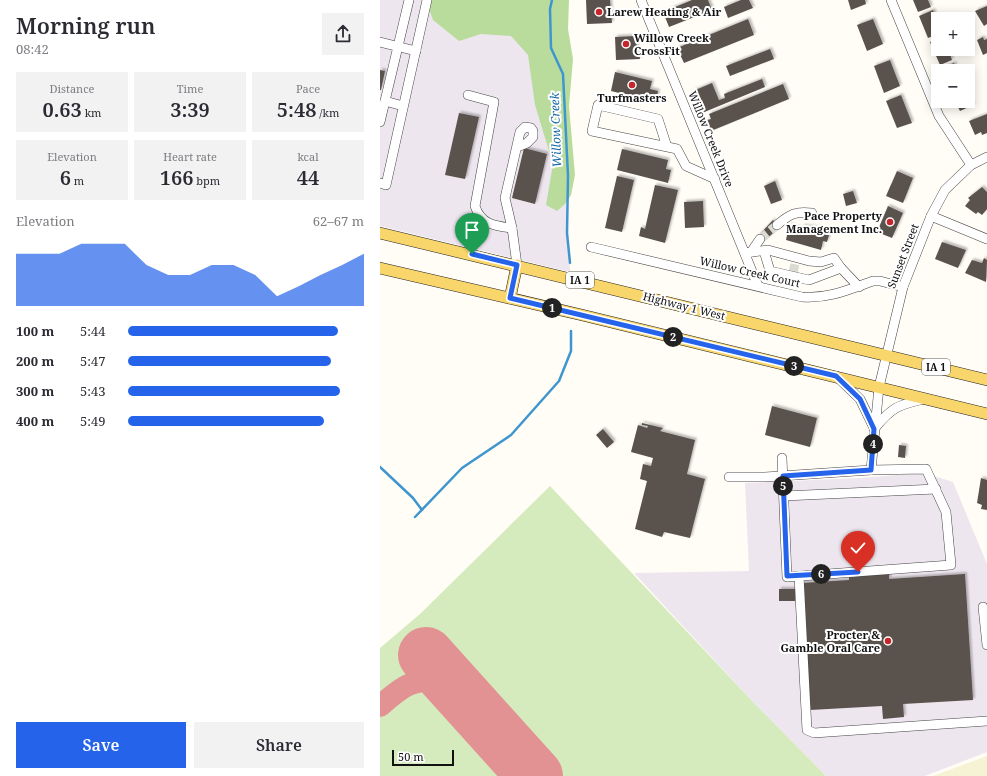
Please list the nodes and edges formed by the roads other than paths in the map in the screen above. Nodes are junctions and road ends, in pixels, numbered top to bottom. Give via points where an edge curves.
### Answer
1 (409, 0) edge
2 (427, 0) edge
3 (641, 0) edge
4 (890, 0) edge
5 (380, 42) edge
6 (397, 47) junction
7 (416, 51) junction
8 (468, 95) dead end
9 (385, 102) junction
10 (403, 106) junction
11 (380, 122) edge
12 (516, 147) dead end
13 (667, 147) junction
14 (987, 157) edge
15 (970, 165) junction
16 (715, 179) junction
17 (380, 183) edge
18 (812, 213) dead end
19 (931, 216) junction
20 (777, 225) tunnel mouth
21 (512, 228) junction
22 (380, 233) edge
23 (760, 239) tunnel mouth
24 (987, 239) edge
25 (591, 247) dead end
26 (764, 251) junction
27 (748, 253) junction
28 (517, 265) junction
29 (380, 268) edge
30 (841, 268) junction
31 (793, 274) junction
32 (758, 286) junction
33 (859, 286) junction
34 (903, 287) junction
35 (789, 294) junction
36 (510, 298) junction
37 (886, 356) junction
38 (836, 376) junction
39 (987, 380) edge
40 (879, 387) junction
41 (927, 399) junction
42 (987, 414) edge
43 (874, 429) junction
44 (782, 458) dead end
45 (871, 470) junction
46 (783, 476) junction
47 (729, 477) dead end
48 (936, 489) junction
49 (784, 496) junction
50 (799, 576) junction
51 (983, 606) dead end
52 (987, 645) edge
53 (987, 721) edge

1 - 6 street
2 - 7 street
3 - 16 street, Willow Creek Drive
4 - 15 street via 938,116
5 - 6 street
6 - 7 street
6 - 9 street
7 - 10 street
8 - 21 street via 494,102 475,206 484,222
9 - 10 street
9 - 11 street
10 - 17 street via 386,185
12 - 21 street via 505,198
13 - 13 street via 592,131 598,105 658,119
13 - 16 street via 677,149 686,166
14 - 15 street, Sunset Street
15 - 19 street, Sunset Street via 949,186
16 - 27 street, Willow Creek Drive
18 - 20 street via 799,211
19 - 24 street
19 - 34 street, Sunset Street
21 - 28 street
22 - 28 main road, Highway 1 West / IA 1
23 - 27 street
25 - 32 street, Willow Creek Court
26 - 27 street
26 - 30 street via 809,261 821,262 834,258
26 - 31 street via 770,271
27 - 32 street, Willow Creek Drive
28 - 36 main road
28 - 37 main road, Highway 1 West / IA 1
29 - 36 main road
30 - 31 street via 809,280
30 - 33 street
31 - 35 street
32 - 35 street, Willow Creek Court
33 - 34 street, Willow Creek Court via 880,281
33 - 35 street, Willow Creek Court via 822,298
34 - 37 street, Sunset Street
36 - 38 main road
37 - 39 main road, Highway 1 West / IA 1
37 - 40 street, Sunset Street
38 - 40 main road
38 - 43 street via 860,399
40 - 41 main road
40 - 43 street, Sunset Street
41 - 42 main road
41 - 43 street via 901,404 885,416
43 - 45 street, Sunset Street
44 - 46 street
45 - 46 street
45 - 48 street via 926,469
46 - 47 street
46 - 49 street
48 - 49 street
48 - 50 street via 946,512 951,565
49 - 50 street via 787,576
50 - 53 street via 807,730 814,733
51 - 52 street

